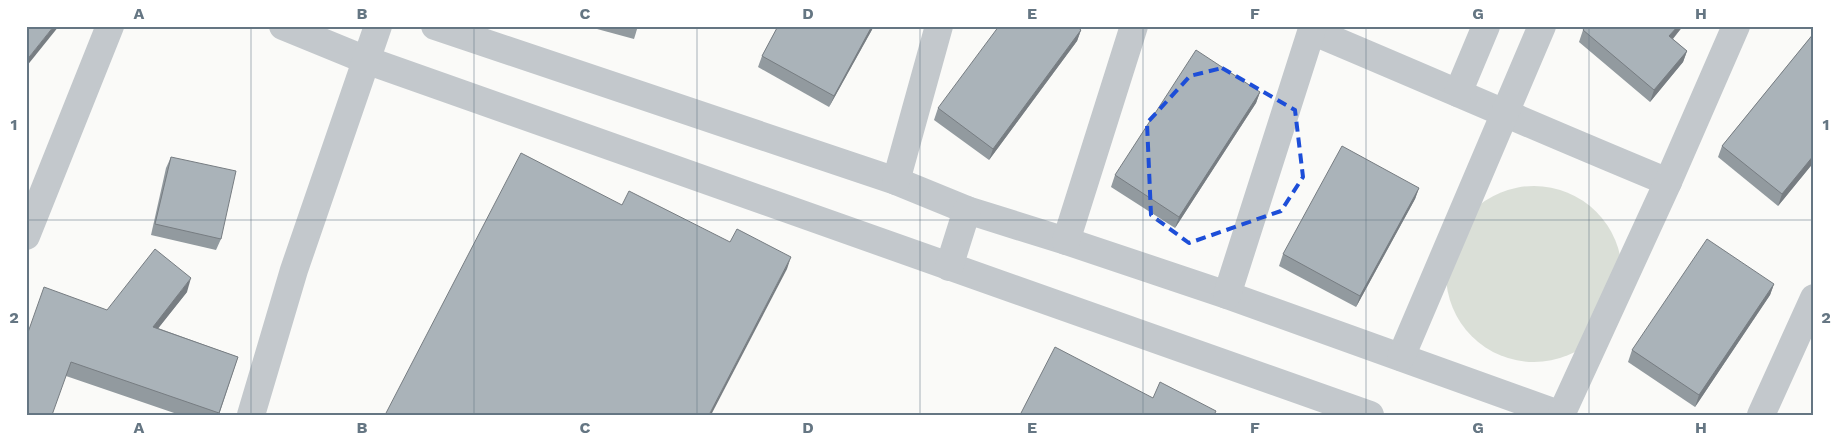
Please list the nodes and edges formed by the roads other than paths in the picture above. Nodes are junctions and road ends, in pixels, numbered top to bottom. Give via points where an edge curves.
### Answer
1 (110, 26) edge
2 (282, 26) edge
3 (378, 26) edge
4 (435, 26) edge
5 (939, 26) edge
6 (1134, 26) edge
7 (1486, 26) edge
8 (1542, 26) edge
9 (1736, 26) edge
10 (1313, 29) edge
11 (366, 60) junction
12 (1458, 92) junction
13 (1504, 114) junction
14 (896, 181) junction
15 (1668, 182) junction
16 (967, 210) junction
17 (26, 236) edge
18 (1066, 241) junction
19 (949, 267) junction
20 (1227, 295) junction
21 (1814, 298) edge
22 (1402, 357) junction
23 (251, 415) edge
24 (1370, 415) edge
25 (1561, 415) edge
26 (1761, 415) edge

1 - 17 street
2 - 11 street
3 - 11 street
4 - 14 street
5 - 14 street
6 - 18 street
7 - 12 street
8 - 13 street
9 - 15 street
10 - 12 street
10 - 20 street
11 - 19 street
11 - 23 street via 294,270
12 - 13 street
13 - 15 street
13 - 22 street
14 - 16 street
15 - 25 street
16 - 18 street
16 - 19 street
18 - 20 street
19 - 24 street
20 - 22 street
21 - 26 street
22 - 25 street

